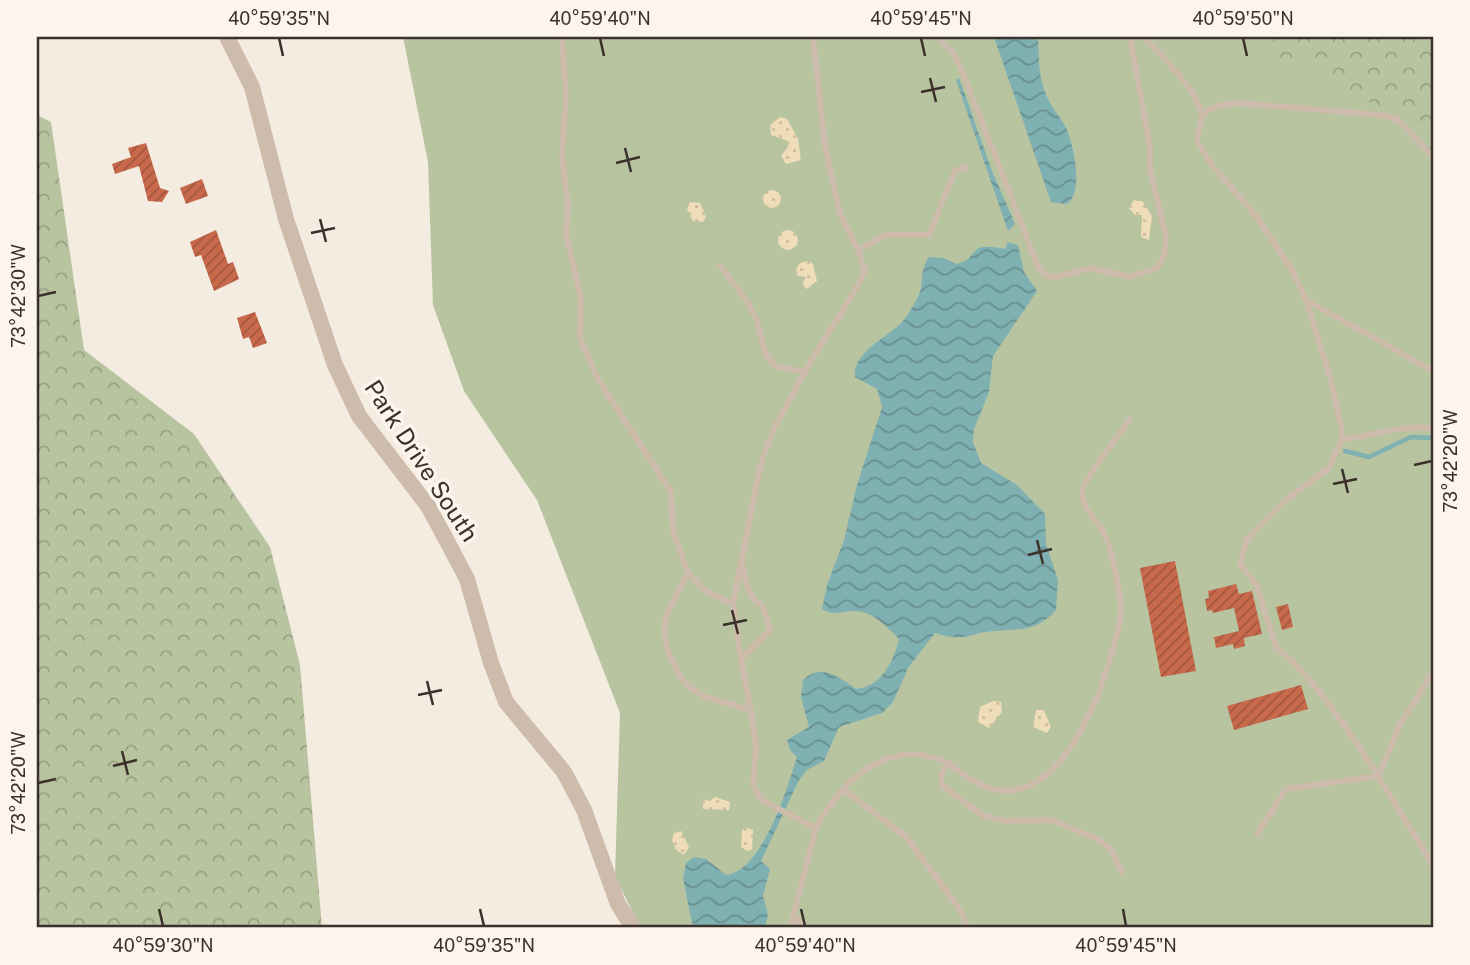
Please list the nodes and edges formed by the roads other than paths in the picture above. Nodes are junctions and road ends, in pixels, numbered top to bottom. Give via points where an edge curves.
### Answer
1 (227, 37) edge
2 (562, 37) edge
3 (813, 37) edge
4 (937, 37) edge
5 (1130, 37) edge
6 (1143, 37) edge
7 (1202, 114) junction
8 (1433, 156) edge
9 (966, 167) dead end
10 (858, 250) junction
11 (720, 266) dead end
12 (1306, 300) junction
13 (1433, 371) edge
14 (805, 372) junction
15 (1130, 419) dead end
16 (1433, 429) edge
17 (1342, 439) junction
18 (741, 559) junction
19 (688, 572) junction
20 (733, 604) junction
21 (741, 659) junction
22 (1433, 672) edge
23 (751, 711) junction
24 (948, 763) junction
25 (1378, 776) junction
26 (844, 790) junction
27 (816, 828) junction
28 (1258, 834) dead end
29 (1433, 865) edge
30 (1122, 873) dead end
31 (795, 916) junction
32 (633, 928) edge
33 (790, 928) edge
34 (802, 928) edge
35 (968, 928) edge

1 - 32 street, Park Drive South via 253,87 286,219 335,365 359,416 428,506 448,542 467,579 506,702 564,772 584,810 618,904
2 - 19 lane via 566,234 581,298 580,337 596,376 671,492 673,531
3 - 10 lane via 825,146 840,214
4 - 5 lane via 961,68 1040,269 1057,277 1090,268 1122,277 1157,268 1166,237 1150,169
6 - 7 lane via 1179,74
7 - 8 lane via 1237,103 1381,115 1397,119
7 - 12 lane via 1196,131 1202,150 1257,217
9 - 10 lane via 956,171 929,235 887,234
10 - 14 lane via 865,271
11 - 14 lane via 747,301 766,355 775,366
12 - 13 lane
12 - 17 lane via 1331,380
14 - 18 lane via 773,430 760,467
15 - 24 lane via 1087,475 1082,490 1086,507 1108,544 1121,606 1103,681 1075,744 1035,781 1007,790 985,786
16 - 17 lane via 1415,427
17 - 25 lane via 1329,468 1288,498 1247,539 1240,564 1256,584 1277,650 1290,655 1305,672
18 - 20 lane
18 - 21 lane via 747,589 763,606 770,630
19 - 20 lane via 703,589
19 - 23 lane via 664,619 667,648 691,688
20 - 21 lane
21 - 23 lane
22 - 25 lane via 1401,723
23 - 27 lane via 756,746 753,785 761,800
24 - 26 lane via 921,754 895,754 873,765
24 - 30 lane via 941,775 942,785 974,811 1005,821 1053,820 1071,827 1104,843
25 - 28 lane via 1286,789
25 - 29 lane
26 - 27 lane via 826,808
26 - 35 lane via 906,837
27 - 31 lane
31 - 33 lane
31 - 34 lane

